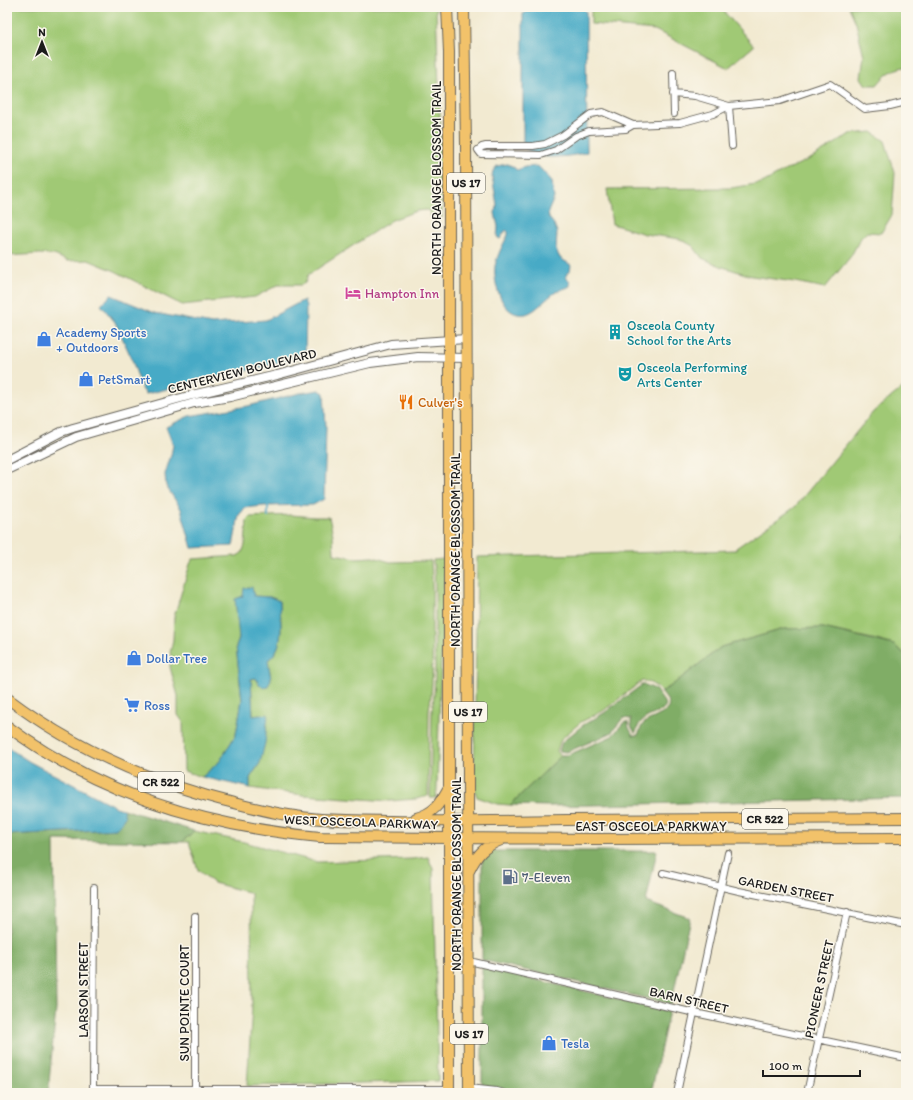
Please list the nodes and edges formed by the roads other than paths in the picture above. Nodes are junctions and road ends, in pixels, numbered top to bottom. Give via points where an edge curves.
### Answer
1 (447, 7) edge
2 (464, 7) edge
3 (673, 73) dead end
4 (673, 94) junction
5 (906, 102) edge
6 (729, 106) junction
7 (674, 114) dead end
8 (609, 116) junction
9 (449, 120) junction
10 (580, 123) junction
11 (632, 125) junction
12 (606, 130) junction
13 (586, 132) junction
14 (466, 145) junction
15 (732, 146) dead end
16 (466, 339) junction
17 (450, 340) junction
18 (450, 358) junction
19 (466, 358) junction
20 (335, 360) junction
21 (338, 370) junction
22 (61, 432) junction
23 (66, 441) junction
24 (7, 460) edge
25 (7, 470) edge
26 (7, 698) edge
27 (7, 726) edge
28 (449, 786) junction
29 (906, 818) edge
30 (406, 821) junction
31 (449, 821) junction
32 (469, 821) junction
33 (449, 838) junction
34 (469, 838) junction
35 (506, 838) junction
36 (906, 838) edge
37 (728, 853) dead end
38 (468, 871) junction
39 (662, 873) dead end
40 (721, 886) junction
41 (94, 888) dead end
42 (846, 912) junction
43 (195, 916) dead end
44 (906, 925) edge
45 (469, 960) junction
46 (695, 1013) junction
47 (819, 1039) junction
48 (906, 1058) edge
49 (195, 1090) junction
50 (93, 1091) edge
51 (469, 1091) edge
52 (452, 1092) edge
53 (504, 1093) edge
54 (677, 1093) edge
55 (807, 1093) edge

1 - 9 main road, NORTH ORANGE BLOSSOM TRAIL / US 17
2 - 14 main road, NORTH ORANGE BLOSSOM TRAIL / US 17
3 - 4 street
4 - 6 street via 695,96
4 - 7 street
5 - 6 street via 865,109 830,84 780,101
6 - 11 street via 713,114 680,123
6 - 15 street
8 - 10 street via 603,112 590,114
8 - 11 street
8 - 12 street via 612,120 611,125
9 - 14 main road via 456,137
9 - 17 main road, NORTH ORANGE BLOSSOM TRAIL / US 17
10 - 13 street via 581,130
10 - 13 street via 545,144 486,146 478,150 481,154 542,155 556,150
11 - 12 street via 626,129
12 - 13 street
14 - 16 main road, NORTH ORANGE BLOSSOM TRAIL / US 17
16 - 17 street, CENTERVIEW BOULEVARD
16 - 19 main road, NORTH ORANGE BLOSSOM TRAIL / US 17
17 - 18 main road, NORTH ORANGE BLOSSOM TRAIL / US 17
17 - 20 street, CENTERVIEW BOULEVARD via 391,344
18 - 19 street, CENTERVIEW BOULEVARD
18 - 21 street, CENTERVIEW BOULEVARD via 404,358 370,362
18 - 28 main road, NORTH ORANGE BLOSSOM TRAIL / US 17
19 - 32 main road, NORTH ORANGE BLOSSOM TRAIL / US 17
20 - 21 street
20 - 22 street, CENTERVIEW BOULEVARD via 192,395
21 - 23 street, CENTERVIEW BOULEVARD via 230,397 194,403
22 - 23 street
22 - 24 street, CENTERVIEW BOULEVARD
23 - 25 street, CENTERVIEW BOULEVARD
26 - 30 main road, WEST OSCEOLA PARKWAY / CR 522 via 49,727 99,755 187,790 250,807 310,818
27 - 33 main road, WEST OSCEOLA PARKWAY / CR 522 via 35,746 98,780 155,804 222,822 320,837
28 - 30 main road via 435,809 425,816
28 - 31 main road, NORTH ORANGE BLOSSOM TRAIL / US 17
29 - 32 main road, EAST OSCEOLA PARKWAY / CR 522
30 - 31 main road, WEST OSCEOLA PARKWAY / CR 522
31 - 32 main road, CR 522
31 - 33 main road, NORTH ORANGE BLOSSOM TRAIL / US 17
32 - 34 main road, NORTH ORANGE BLOSSOM TRAIL / US 17
33 - 34 main road, CR 522
33 - 52 main road, NORTH ORANGE BLOSSOM TRAIL / US 17
34 - 35 main road, EAST OSCEOLA PARKWAY / CR 522
34 - 38 main road, NORTH ORANGE BLOSSOM TRAIL / US 17
35 - 36 main road, EAST OSCEOLA PARKWAY / CR 522
35 - 38 main road via 483,849
37 - 40 street
38 - 45 main road, NORTH ORANGE BLOSSOM TRAIL / US 17
39 - 40 street, GARDEN STREET
40 - 42 street, GARDEN STREET
40 - 46 street
41 - 50 street, LARSON STREET
42 - 44 street, GARDEN STREET
42 - 47 street, PIONEER STREET
43 - 49 street, SUN POINTE COURT
45 - 46 street, BARN STREET
45 - 51 main road, NORTH ORANGE BLOSSOM TRAIL / US 17
46 - 47 street, BARN STREET
46 - 54 street
47 - 48 street, BARN STREET
47 - 55 street, PIONEER STREET
49 - 50 street
49 - 52 street
51 - 53 street

